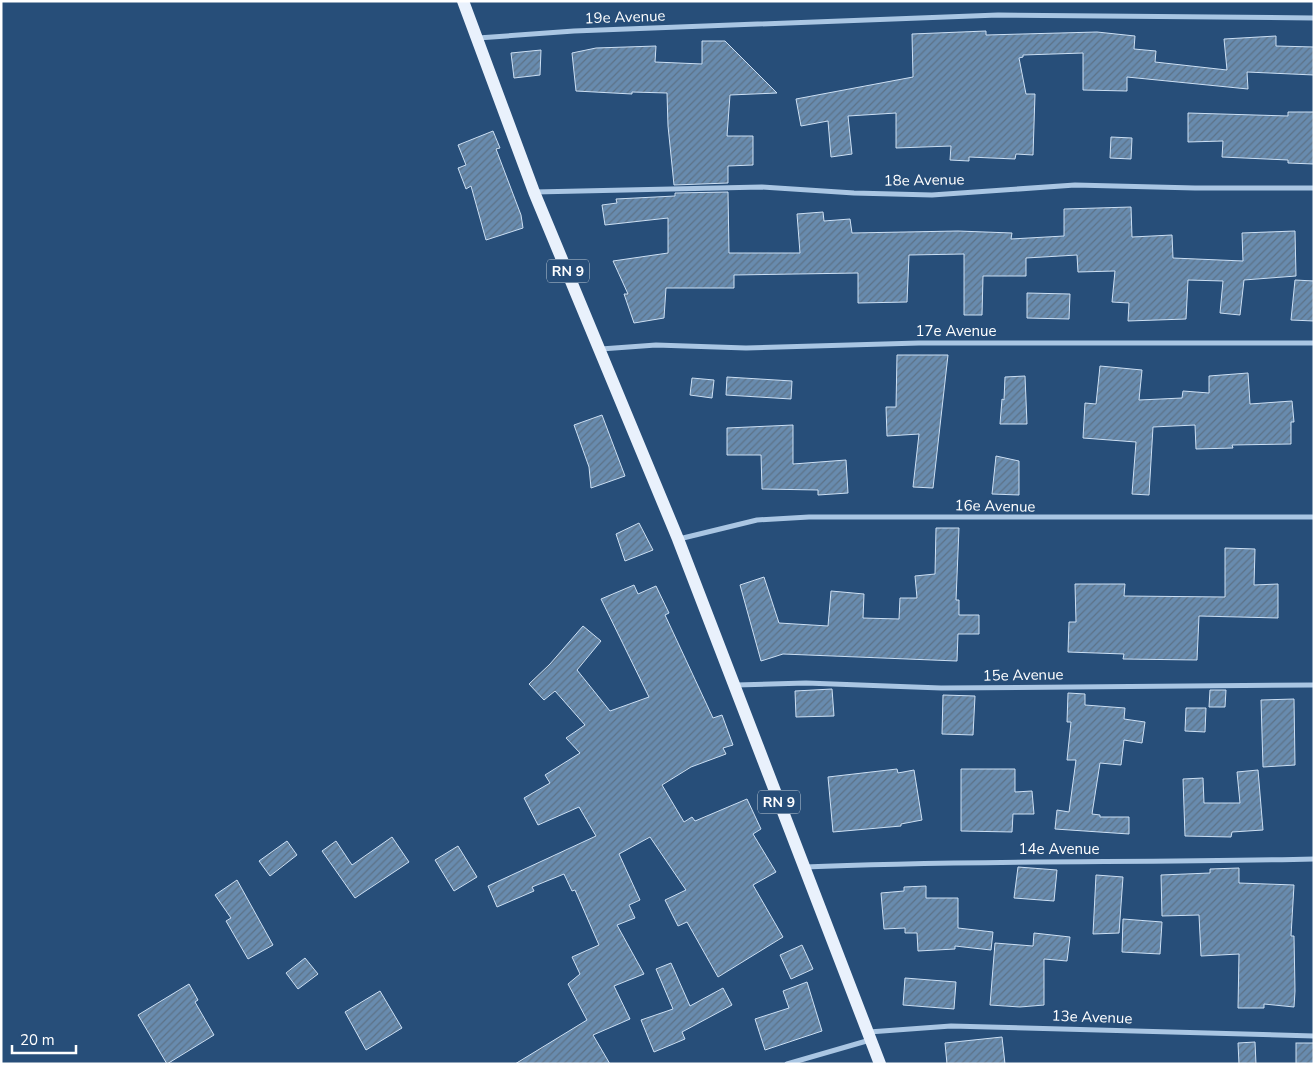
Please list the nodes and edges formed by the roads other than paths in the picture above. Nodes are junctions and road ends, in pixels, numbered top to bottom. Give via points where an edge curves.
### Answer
1 (463, 1) edge
2 (1314, 18) edge
3 (477, 38) junction
4 (1314, 188) edge
5 (534, 192) junction
6 (1314, 343) edge
7 (598, 349) junction
8 (1314, 517) edge
9 (678, 539) junction
10 (1314, 685) edge
11 (733, 686) junction
12 (1314, 859) edge
13 (805, 867) junction
14 (870, 1036) junction
15 (1314, 1036) edge
16 (787, 1064) edge
17 (880, 1064) edge

1 - 3 main road, RN 9
2 - 3 street, 19e Avenue via 998,15 574,31
3 - 5 main road, RN 9
4 - 5 street, 18e Avenue via 1075,185 932,195 762,187
5 - 7 main road, RN 9
6 - 7 street, 17e Avenue via 919,343 746,348 656,345
7 - 9 main road, RN 9
8 - 9 street, 16e Avenue via 809,518 757,520
9 - 11 main road, RN 9
10 - 11 street, 15e Avenue via 941,688 806,682
11 - 13 main road, RN 9
12 - 13 street, 14e Avenue via 934,862
13 - 14 main road, RN 9
14 - 15 street, 13e Avenue via 951,1026
14 - 16 street, 13e Avenue
14 - 17 main road, RN 9

